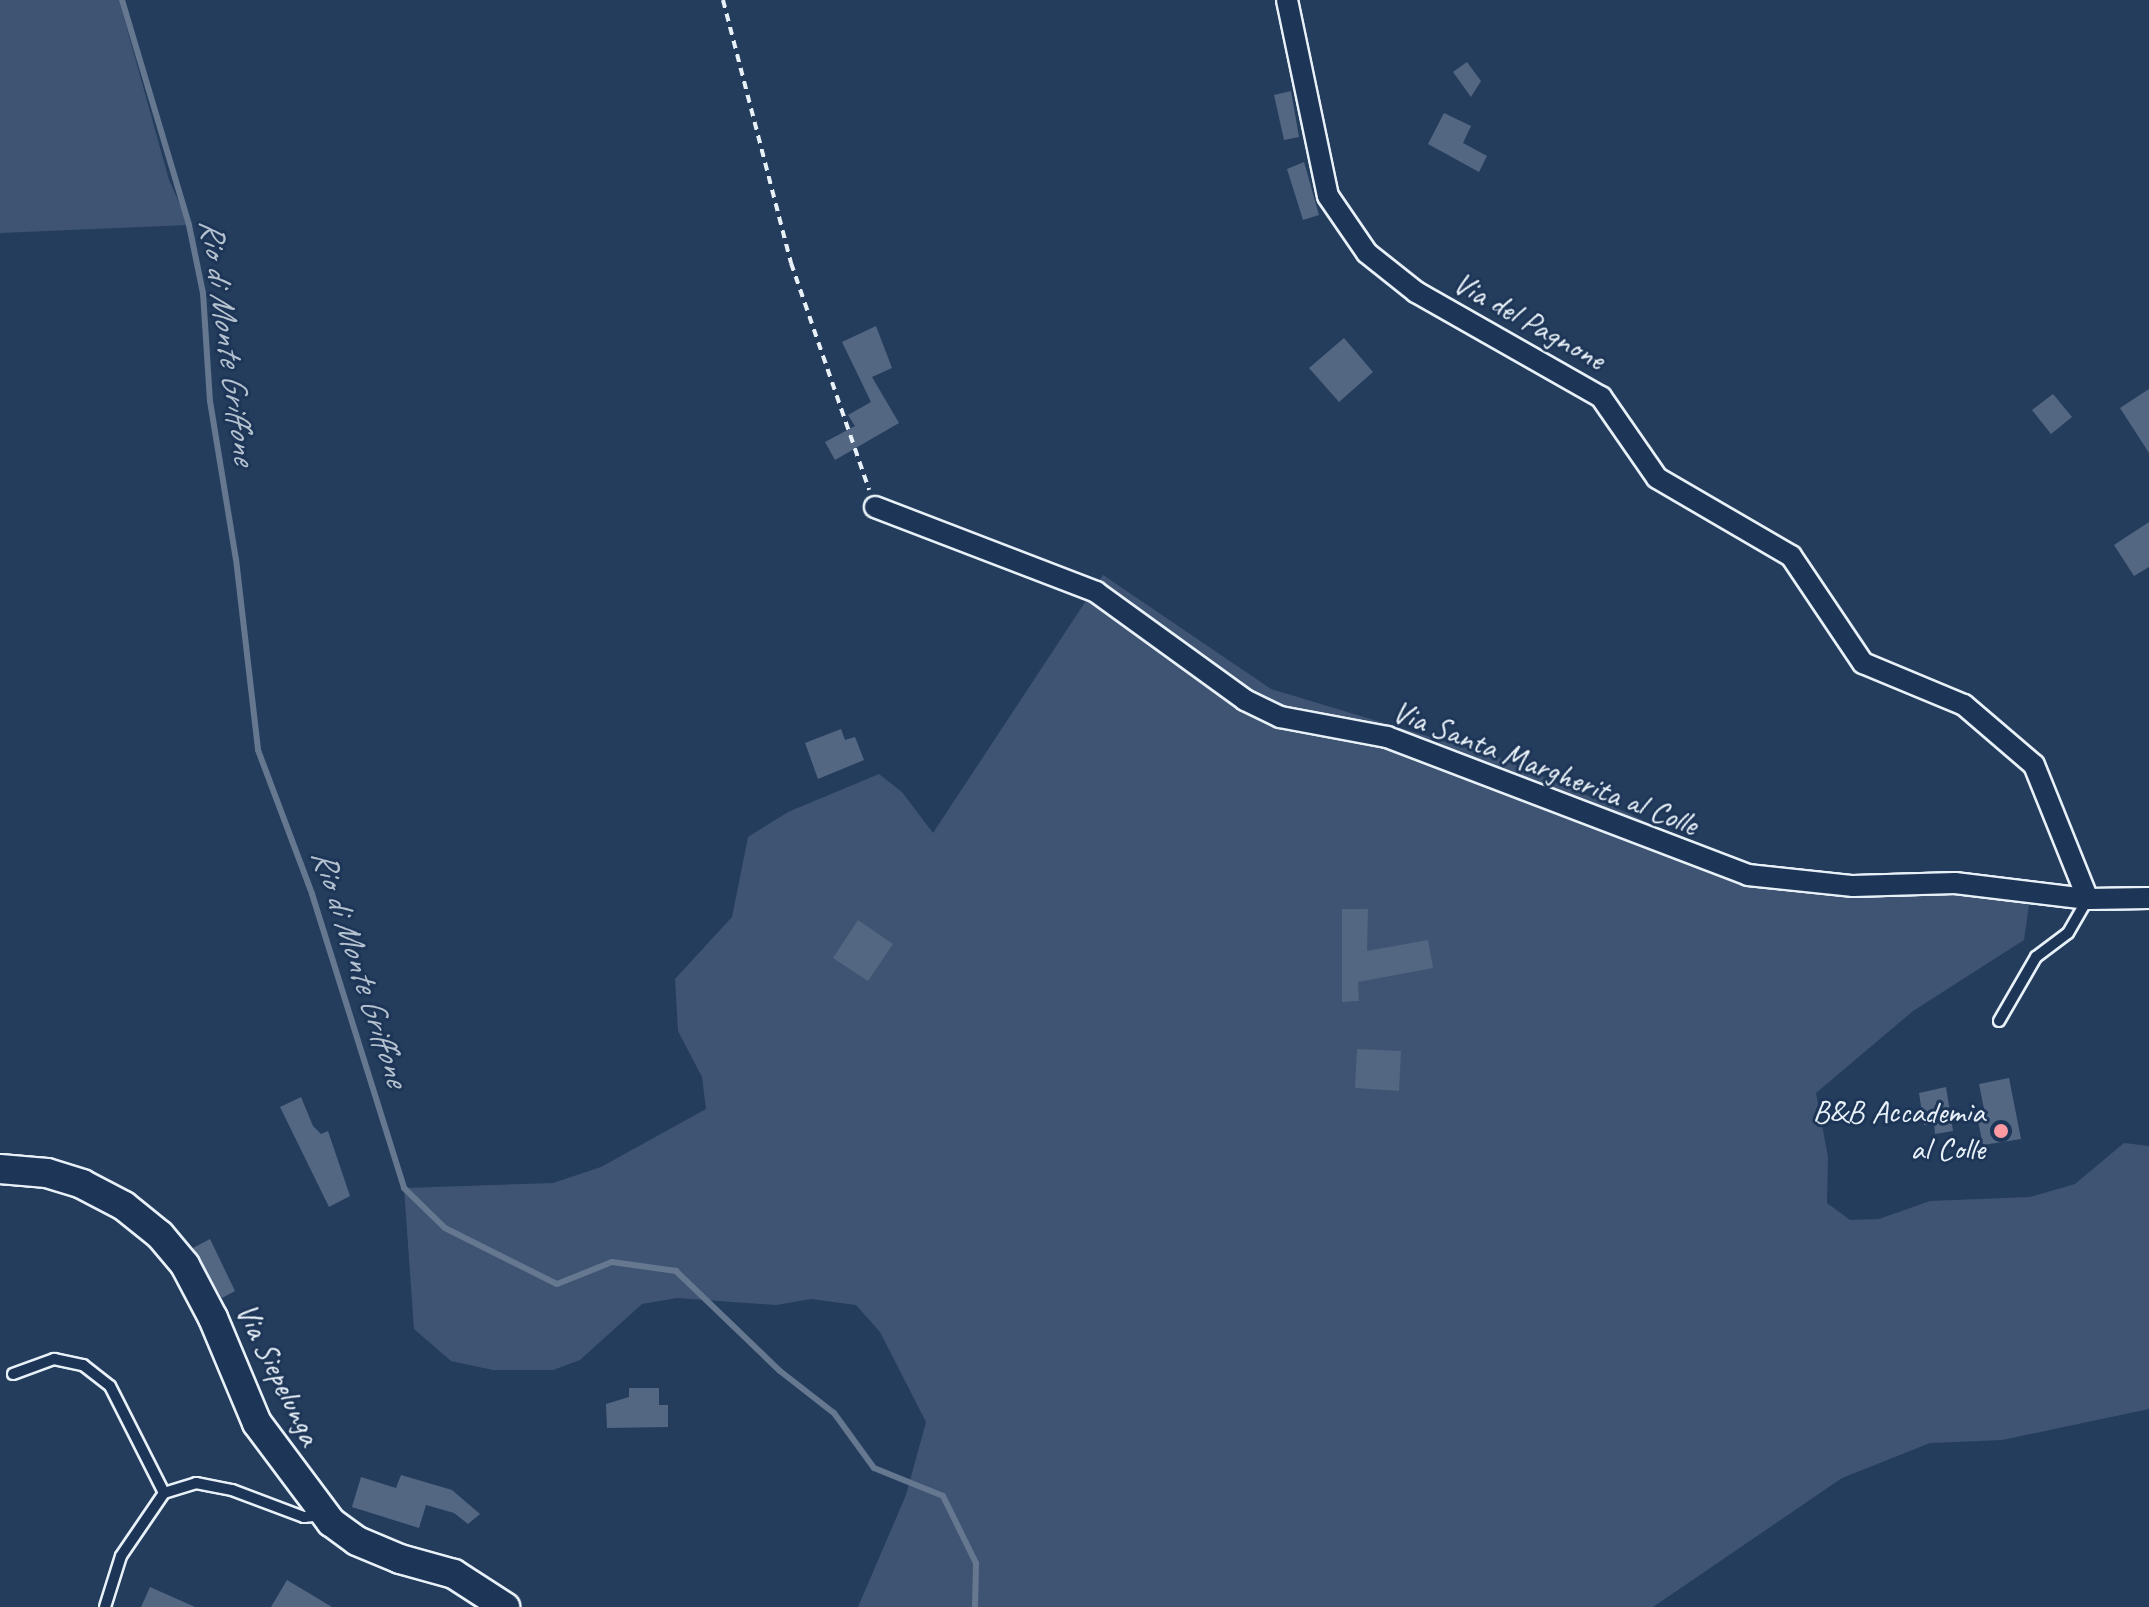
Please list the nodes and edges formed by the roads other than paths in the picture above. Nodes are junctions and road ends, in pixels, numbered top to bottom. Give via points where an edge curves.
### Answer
1 (1287, 0) edge
2 (875, 507) road end
3 (2149, 898) edge
4 (2088, 899) junction
5 (1999, 1021) dead end
6 (0, 1169) edge
7 (13, 1374) dead end
8 (164, 1493) junction
9 (324, 1514) junction
10 (105, 1607) edge
11 (505, 1607) edge

1 - 4 street, Via del Pagnone via 1328,196 1367,253 1416,292 1601,397 1657,478 1791,556 1863,663 1964,705 2034,765
2 - 4 street, Via Santa Margherita al Colle via 1096,592 1245,700 1280,717 1387,737 1748,875 1853,886 1955,883
3 - 4 street, Via Santa Margherita al Colle
4 - 5 lane via 2068,933 2036,957
6 - 9 street, Via Siepelunga via 47,1173 82,1184 124,1206 160,1235 185,1265 213,1318 257,1423
7 - 8 lane via 54,1359 83,1365 110,1386
8 - 9 lane via 196,1483 232,1490 304,1517
8 - 10 lane via 121,1556
9 - 11 street, Via Siepelunga via 357,1541 454,1574

